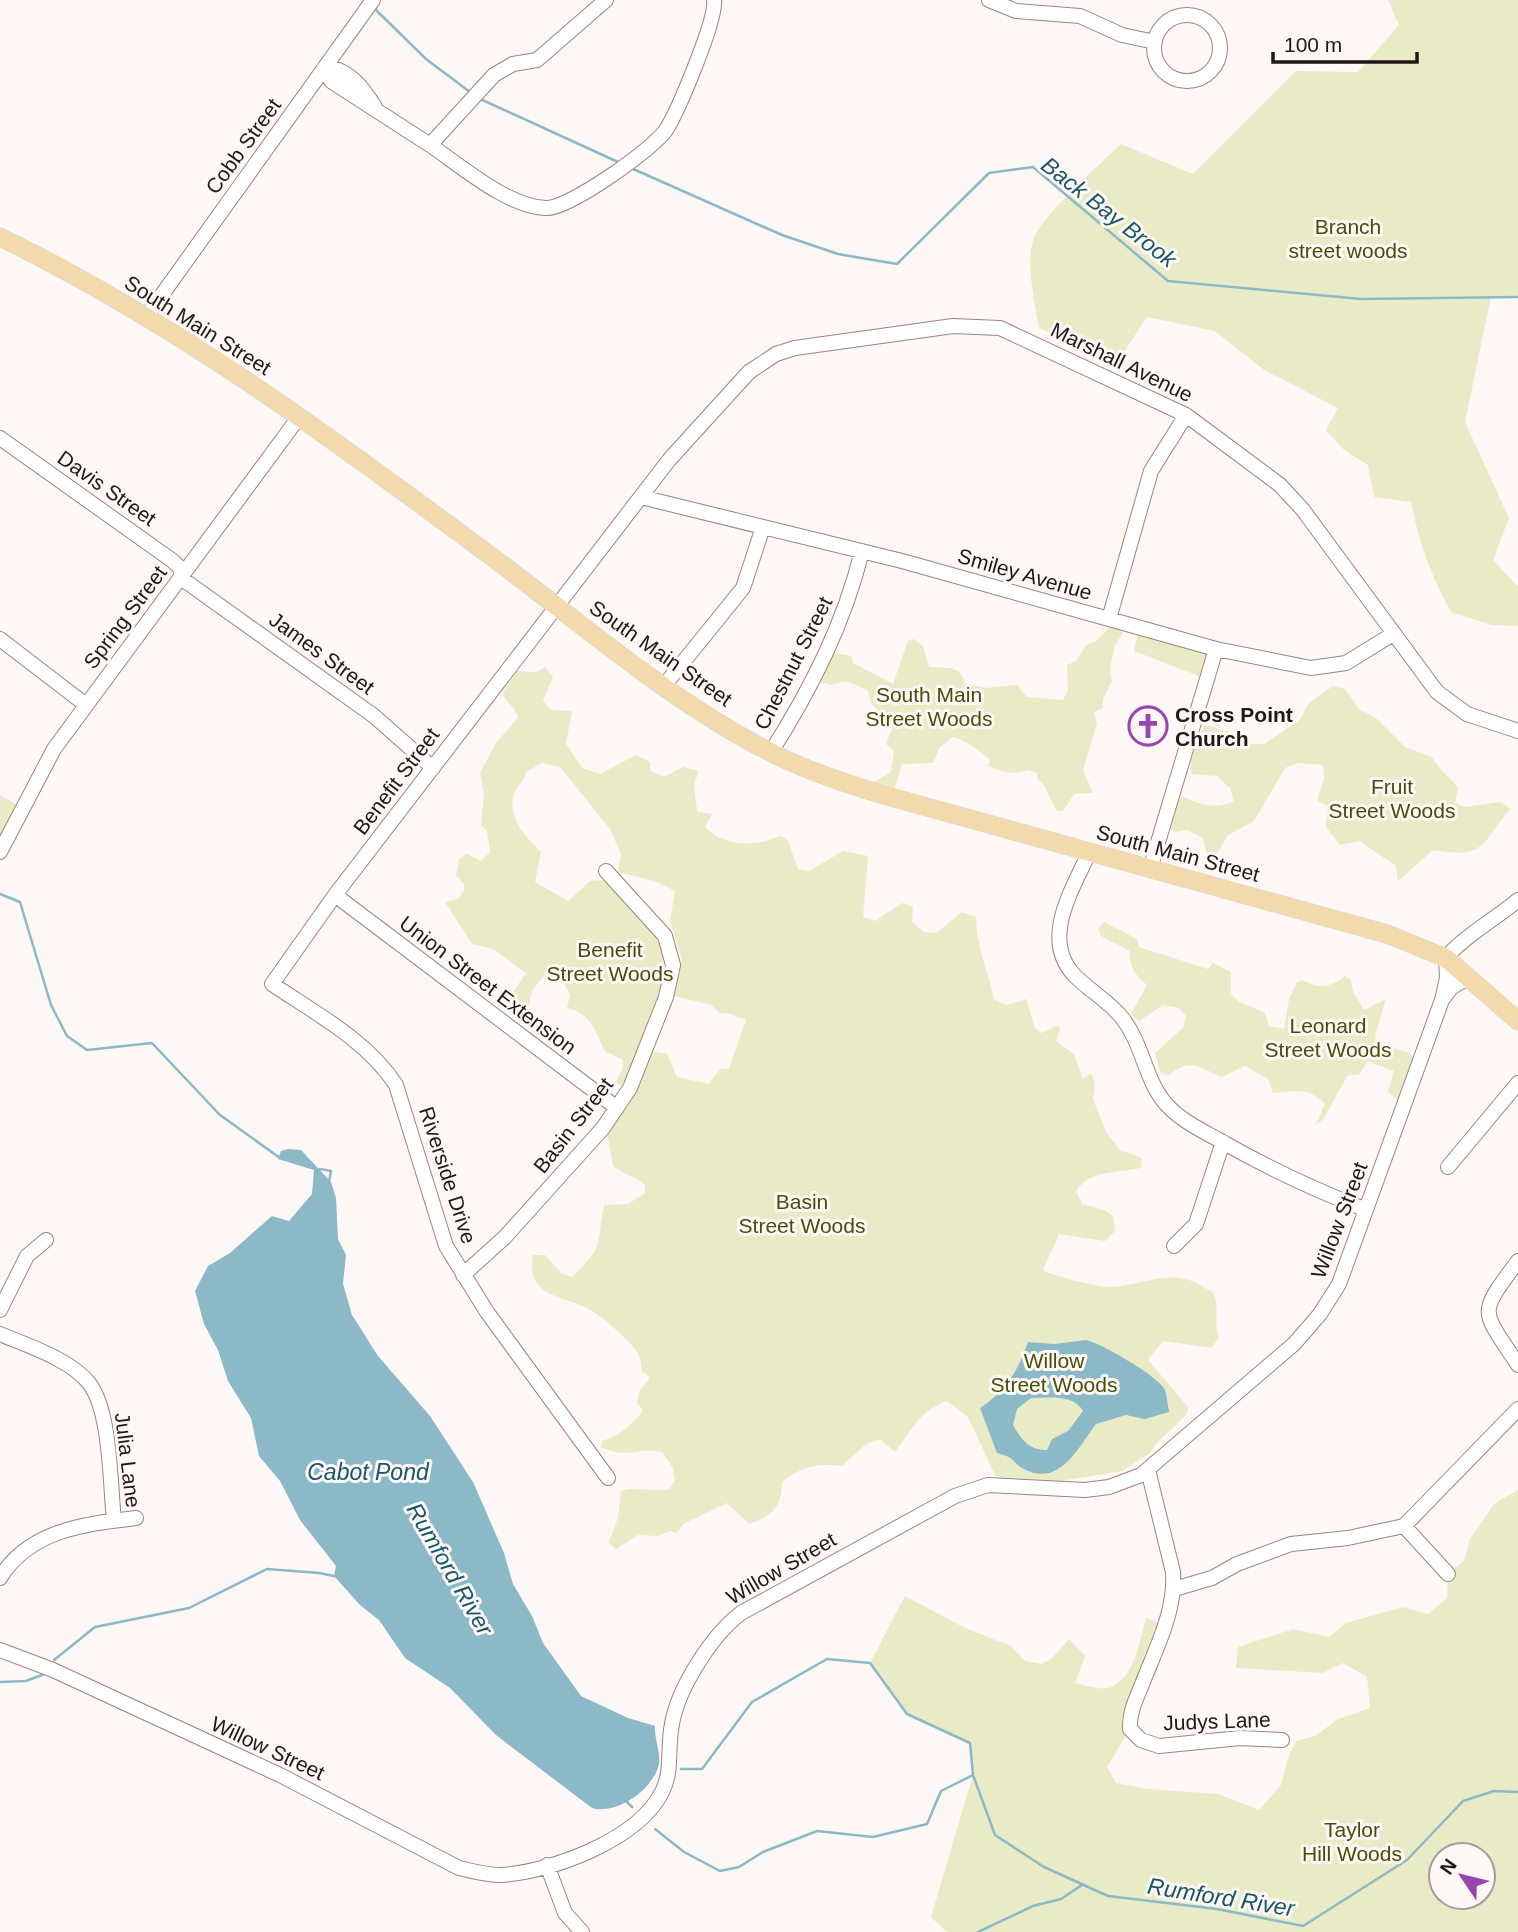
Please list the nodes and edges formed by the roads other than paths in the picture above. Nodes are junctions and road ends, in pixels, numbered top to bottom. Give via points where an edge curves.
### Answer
1 (606, 0) edge
2 (714, 0) edge
3 (989, 0) edge
4 (370, 4) edge
5 (1155, 42) junction
6 (325, 67) junction
7 (430, 145) junction
8 (0, 237) edge
9 (146, 317) junction
10 (1186, 415) junction
11 (299, 417) junction
12 (0, 438) edge
13 (641, 497) junction
14 (763, 527) junction
15 (862, 551) junction
16 (181, 578) junction
17 (555, 607) junction
18 (1110, 619) junction
19 (1392, 635) junction
20 (0, 639) edge
21 (1216, 649) junction
22 (663, 687) junction
23 (86, 705) junction
24 (1518, 731) edge
25 (771, 752) junction
26 (433, 768) junction
27 (0, 852) edge
28 (1089, 853) junction
29 (1150, 869) junction
30 (606, 870) dead end
31 (335, 895) junction
32 (1518, 900) edge
33 (1446, 958) junction
34 (1469, 977) junction
35 (274, 981) joint
36 (1442, 1000) junction
37 (1518, 1021) edge
38 (1518, 1083) edge
39 (617, 1108) junction
40 (1223, 1142) junction
41 (1448, 1167) dead end
42 (1364, 1209) junction
43 (46, 1240) dead end
44 (1174, 1246) dead end
45 (1518, 1261) edge
46 (463, 1275) junction
47 (0, 1310) edge
48 (0, 1334) edge
49 (1518, 1365) edge
50 (1518, 1409) edge
51 (1148, 1470) junction
52 (608, 1478) dead end
53 (136, 1518) dead end
54 (114, 1521) junction
55 (1404, 1526) junction
56 (1448, 1574) dead end
57 (0, 1578) edge
58 (1174, 1589) junction
59 (0, 1650) edge
60 (1282, 1740) dead end
61 (547, 1865) junction
62 (582, 1932) edge

1 - 7 street via 537,60 504,68
2 - 7 street via 703,45 665,131 568,203 537,208 509,197
3 - 5 street via 1016,11 1080,16 1122,35
4 - 6 street, Cobb Street
5 - 5 street via 1161,68 1185,81 1205,75 1220,52 1217,33 1196,16 1170,20
6 - 7 street via 331,81 356,100 375,107
6 - 9 street, Cobb Street
8 - 9 main road, South Main Street
9 - 11 main road, South Main Street
10 - 13 street, Marshall Avenue via 1027,339 985,325 795,348 749,372
10 - 18 street via 1151,471
10 - 19 street, Marshall Avenue via 1293,498
11 - 16 street, Spring Street
11 - 17 main road, South Main Street
12 - 16 street, Davis Street via 173,561 181,569
13 - 14 street, Smiley Avenue
13 - 17 street, Marshall Avenue
14 - 15 street, Smiley Avenue
14 - 22 street via 743,588
15 - 18 street, Smiley Avenue
15 - 25 street, Chestnut Street via 854,586 830,646
16 - 23 street, Spring Street
16 - 26 street, James Street via 374,716
17 - 22 main road, South Main Street
17 - 26 street, Benefit Street
18 - 21 street, Smiley Avenue
19 - 21 street, Smiley Avenue via 1346,663 1311,668
19 - 24 street, Marshall Avenue via 1450,704
20 - 23 street
21 - 29 street
22 - 25 main road, South Main Street
23 - 27 street, Spring Street via 48,760
25 - 28 main road, South Main Street via 861,788
26 - 31 street, Benefit Street
28 - 29 main road, South Main Street
28 - 40 street via 1060,924 1061,953 1074,975 1123,1019 1167,1105
29 - 33 main road, South Main Street via 1387,934
30 - 39 street, Basin Street via 665,936 673,965 666,998 640,1066
31 - 35 street, Benefit Street
31 - 39 street, Union Street Extension
32 - 33 street via 1454,947
33 - 34 main road, South Main Street
33 - 36 street, Willow Street
34 - 36 street
34 - 37 main road, South Main Street
35 - 46 street, Riverside Drive via 272,984 382,1064 396,1085 446,1246
36 - 42 street, Willow Street
38 - 41 street
39 - 46 street, Basin Street via 505,1237
40 - 42 street via 1266,1168
40 - 44 street via 1196,1224
42 - 51 street, Willow Street via 1339,1284 1310,1327
43 - 47 street via 27,1256
45 - 49 street via 1492,1296 1486,1314
46 - 52 street, Riverside Drive
48 - 54 street, Julia Lane via 75,1371 97,1396
50 - 55 street
51 - 58 street
51 - 61 street, Willow Street via 1109,1488 988,1485 955,1496 741,1613 715,1639 680,1699 672,1724 669,1774 656,1803 600,1846
53 - 54 street
54 - 57 street via 57,1532 30,1545
55 - 56 street
55 - 58 street via 1291,1544
58 - 60 street, Judys Lane via 1130,1729 1159,1746 1240,1738
59 - 61 street, Willow Street via 280,1775 445,1862 500,1875
61 - 62 street via 565,1913

